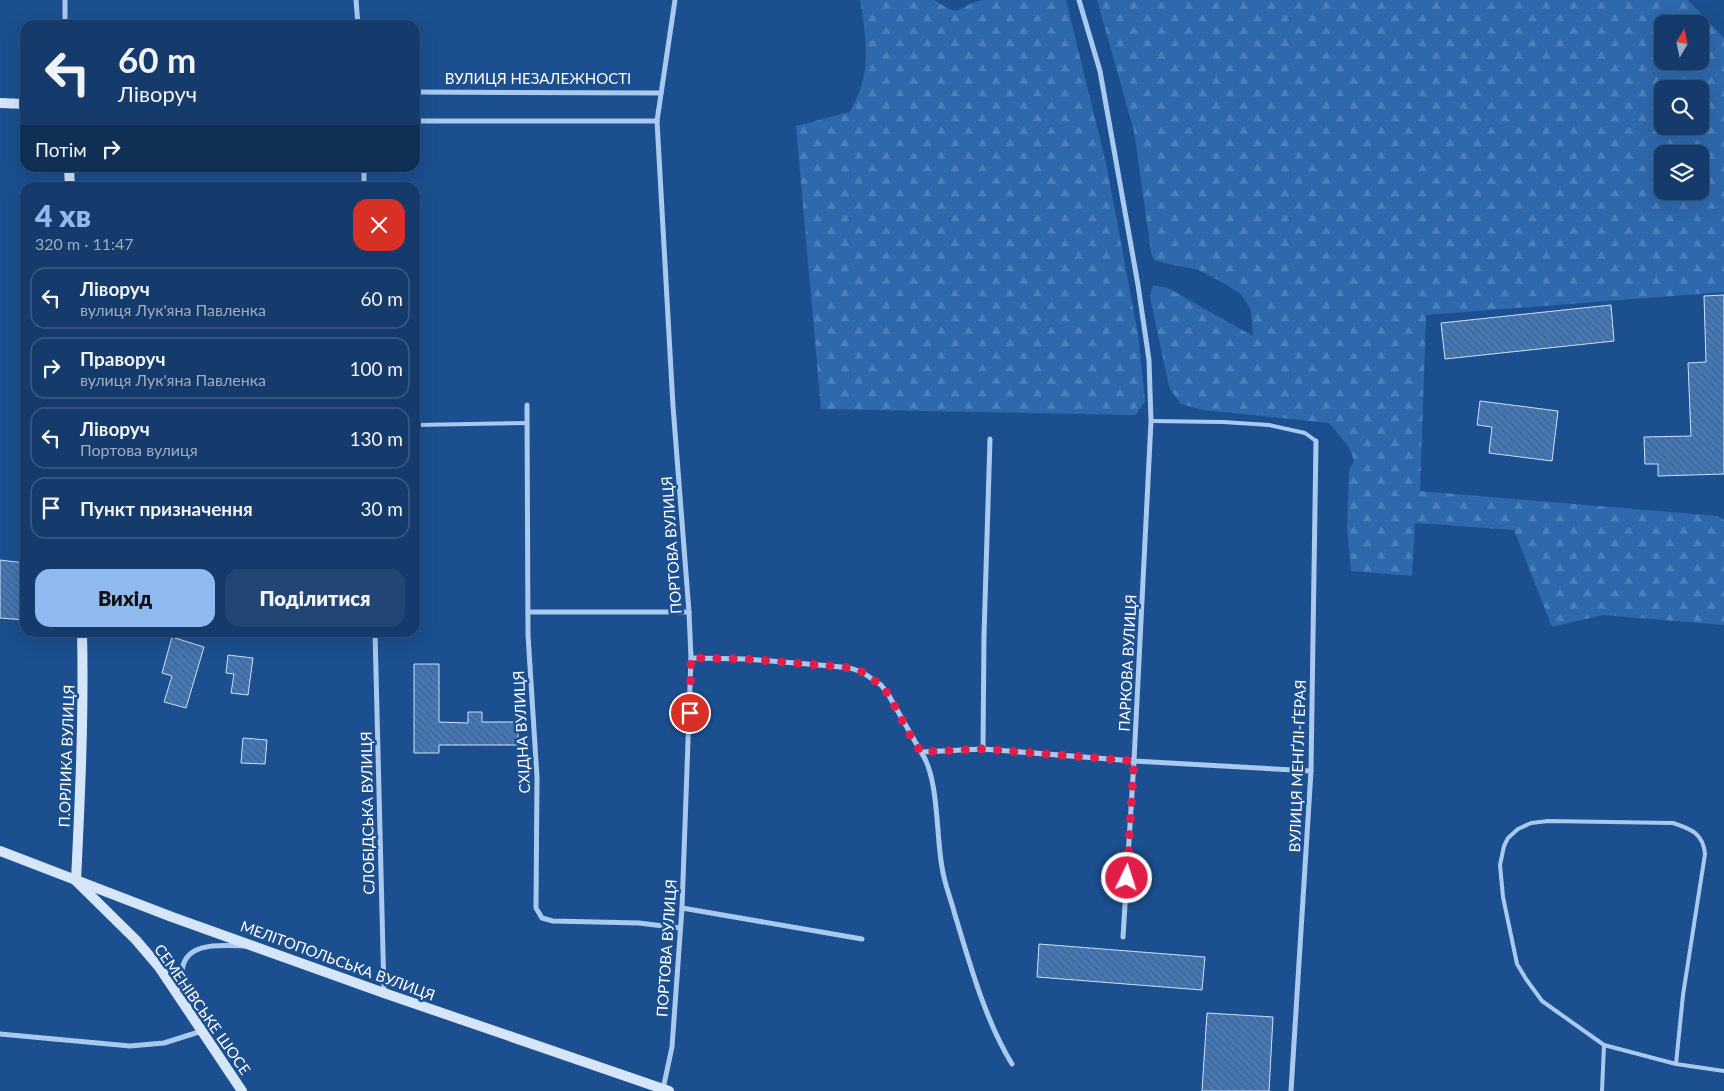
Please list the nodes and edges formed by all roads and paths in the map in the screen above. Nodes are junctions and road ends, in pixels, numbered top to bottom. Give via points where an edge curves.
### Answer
1 (65, 0) edge
2 (356, 0) edge
3 (675, 0) edge
4 (1079, 0) edge
5 (65, 20) edge
6 (358, 20) edge
7 (420, 92) edge
8 (661, 93) junction
9 (0, 103) edge
10 (20, 103) edge
11 (420, 121) edge
12 (656, 121) junction
13 (526, 405) dead end
14 (1151, 421) junction
15 (527, 423) junction
16 (420, 425) edge
17 (990, 439) dead end
18 (1316, 441) joint
19 (529, 612) junction
20 (689, 612) junction
21 (82, 637) edge
22 (375, 637) edge
23 (691, 658) junction
24 (983, 749) junction
25 (921, 752) junction
26 (1134, 761) junction
27 (1311, 771) junction
28 (0, 851) edge
29 (76, 881) junction
30 (682, 908) junction
31 (680, 928) junction
32 (1124, 937) dead end
33 (862, 939) dead end
34 (254, 946) junction
35 (384, 993) junction
36 (189, 1010) junction
37 (203, 1031) junction
38 (0, 1034) edge
39 (1604, 1045) junction
40 (1012, 1064) dead end
41 (1676, 1064) junction
42 (1724, 1071) edge
43 (666, 1090) edge
44 (242, 1091) edge
45 (1291, 1091) edge
46 (1602, 1091) edge

1 - 5 street
2 - 6 street
3 - 8 street, ПОРТОВА ВУЛИЦЯ
4 - 14 street, ПАРКОВА ВУЛИЦЯ via 1100,71 1137,275 1150,360
7 - 8 street, ВУЛИЦЯ НЕЗАЛЕЖНОСТІ
8 - 12 street, ПОРТОВА ВУЛИЦЯ
9 - 10 main road
11 - 12 street
12 - 20 street, ПОРТОВА ВУЛИЦЯ
13 - 15 street, СХІДНА ВУЛИЦЯ
14 - 18 lane via 1268,425 1305,433
14 - 26 street, ПАРКОВА ВУЛИЦЯ
15 - 16 lane
15 - 19 street, СХІДНА ВУЛИЦЯ
17 - 24 street
18 - 27 street, ВУЛИЦЯ МЕНҐЛІ-ҐЕРАЯ
19 - 20 street
19 - 31 street, СХІДНА ВУЛИЦЯ via 537,777 536,908 542,918 553,921 639,923
20 - 23 street, ПОРТОВА ВУЛИЦЯ
21 - 29 main road, П.ОРЛИКА ВУЛИЦЯ via 82,744
22 - 35 street, СЛОБІДСЬКА ВУЛИЦЯ
23 - 25 street via 822,665 862,672 888,694
23 - 30 street, ПОРТОВА ВУЛИЦЯ
24 - 25 street
24 - 26 street
25 - 40 street via 929,767 935,799 942,868 983,998 1000,1044
26 - 27 street
26 - 32 street, ПАРКОВА ВУЛИЦЯ
27 - 45 street, ВУЛИЦЯ МЕНҐЛІ-ҐЕРАЯ
28 - 29 main road, МЕЛІТОПОЛЬСЬКА ВУЛИЦЯ
29 - 34 main road, МЕЛІТОПОЛЬСЬКА ВУЛИЦЯ
29 - 36 main road, СЕМЕНІВСЬКЕ ШОСЕ via 159,966
30 - 31 street, ПОРТОВА ВУЛИЦЯ
30 - 33 street
31 - 43 street, ПОРТОВА ВУЛИЦЯ
34 - 35 main road, МЕЛІТОПОЛЬСЬКА ВУЛИЦЯ
34 - 36 street via 208,946 193,952 183,965 182,973
35 - 43 main road, МЕЛІТОПОЛЬСЬКА ВУЛИЦЯ
36 - 37 main road, СЕМЕНІВСЬКЕ ШОСЕ
37 - 38 street via 164,1043 130,1046
37 - 44 main road, СЕМЕНІВСЬКЕ ШОСЕ
39 - 41 lane
39 - 41 lane via 1542,1001 1518,964 1503,897 1500,865 1508,838 1531,823 1673,823 1692,829 1704,845
39 - 46 lane
41 - 42 lane

